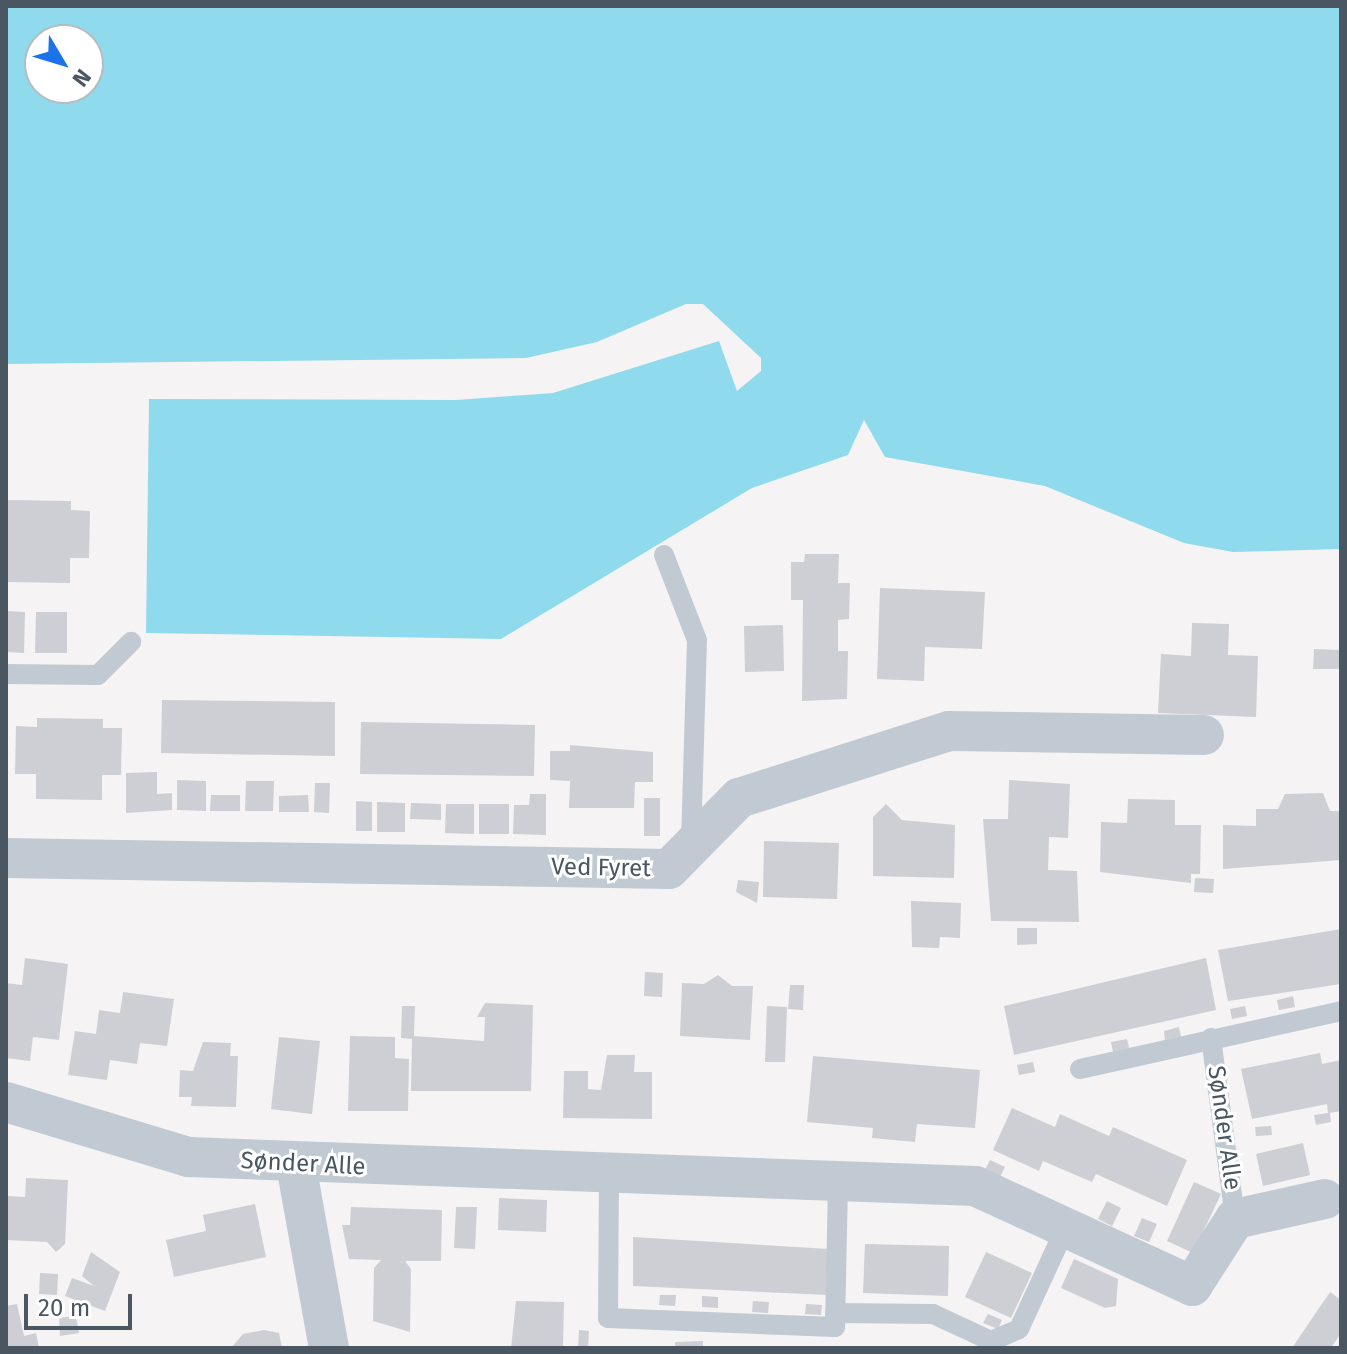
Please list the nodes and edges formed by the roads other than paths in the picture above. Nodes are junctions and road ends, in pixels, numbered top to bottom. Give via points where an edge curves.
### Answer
1 (664, 555) dead end
2 (131, 642) dead end
3 (6, 674) edge
4 (1204, 735) dead end
5 (690, 847) junction
6 (6, 858) edge
7 (1341, 1011) edge
8 (1211, 1038) junction
9 (1080, 1069) dead end
10 (6, 1102) edge
11 (296, 1165) junction
12 (609, 1174) junction
13 (838, 1179) junction
14 (1325, 1199) dead end
15 (1235, 1219) junction
16 (1066, 1227) junction
17 (835, 1313) junction
18 (329, 1348) edge

1 - 5 lane via 697,640
2 - 3 lane via 98,675
4 - 5 street, Ved Fyret via 949,731 739,798
5 - 6 street, Ved Fyret via 669,869
7 - 8 lane, Sønder Alle
8 - 9 lane, Sønder Alle
8 - 15 lane, Sønder Alle via 1231,1146
10 - 11 street, Sønder Alle via 188,1157
11 - 12 street, Sønder Alle
11 - 18 street
12 - 13 street, Sønder Alle
12 - 17 lane via 608,1318 835,1327
13 - 16 street, Sønder Alle via 975,1186
13 - 17 lane
14 - 15 street, Sønder Alle
15 - 16 street, Sønder Alle via 1192,1286
16 - 17 lane via 1019,1329 991,1341 933,1314

